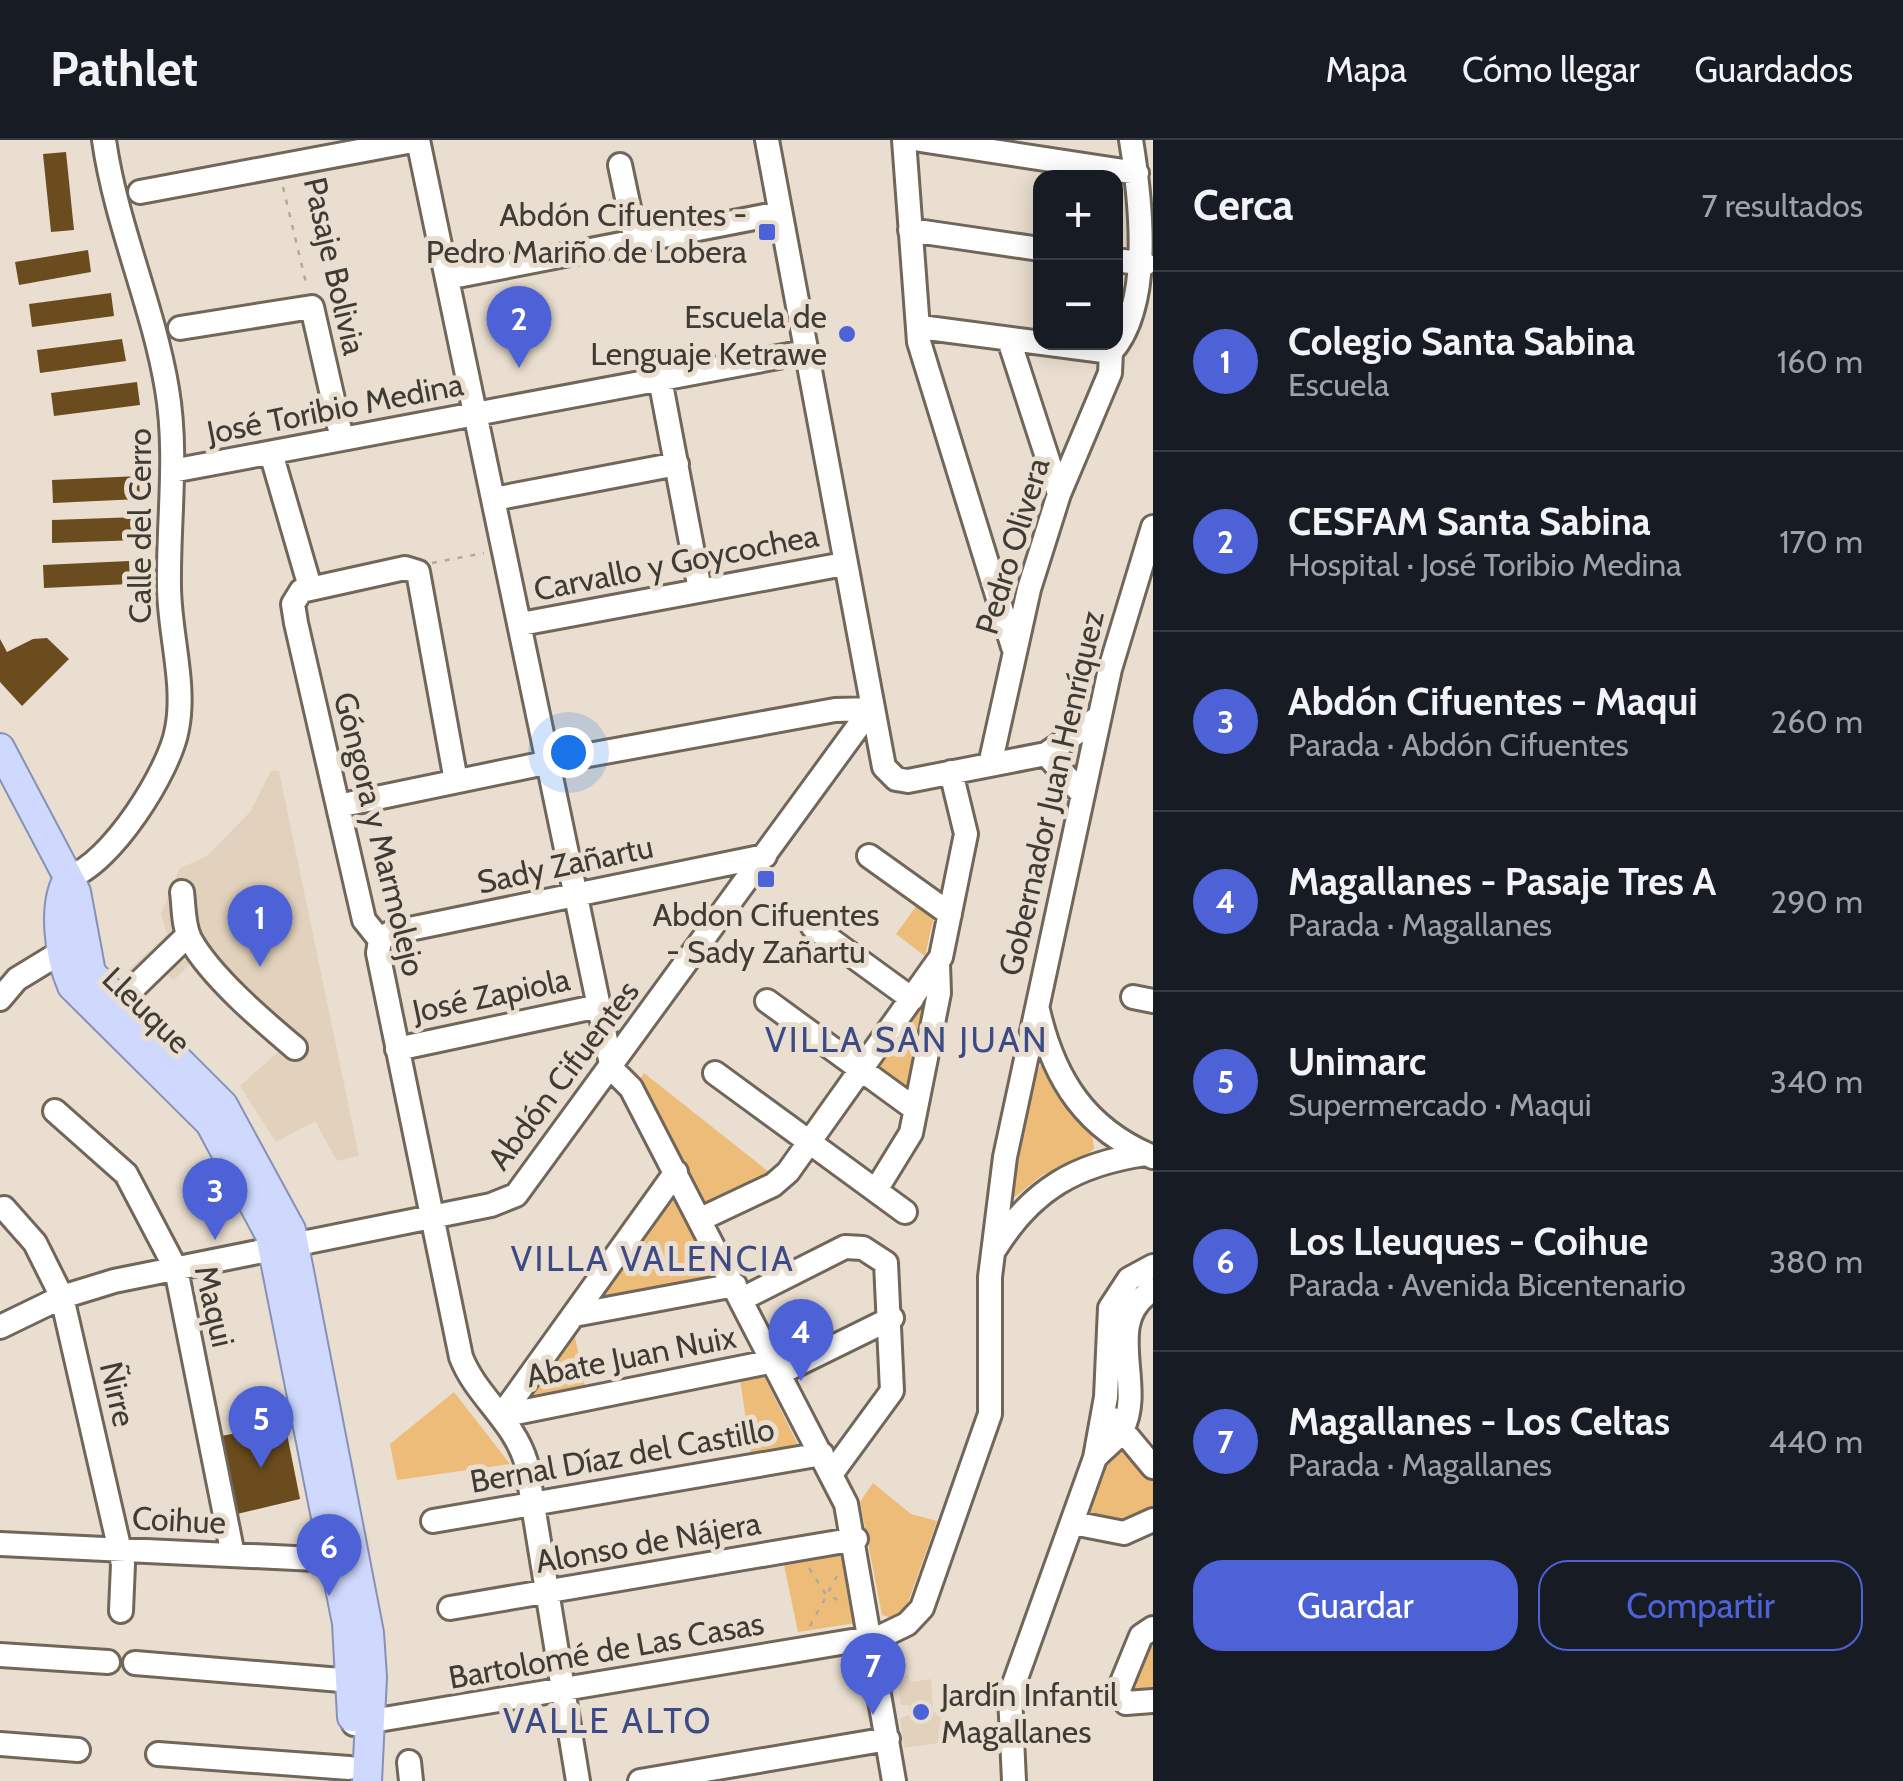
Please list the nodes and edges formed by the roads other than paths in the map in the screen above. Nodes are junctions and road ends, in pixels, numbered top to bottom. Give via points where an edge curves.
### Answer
1 (104, 140) edge
2 (418, 140) edge
3 (767, 140) edge
4 (904, 140) edge
5 (920, 140) edge
6 (1132, 140) edge
7 (620, 165) dead end
8 (1136, 173) junction
9 (140, 192) dead end
10 (780, 212) junction
11 (910, 230) junction
12 (636, 241) junction
13 (1033, 248) edge
14 (1123, 261) edge
15 (1144, 264) junction
16 (447, 278) junction
17 (920, 327) junction
18 (180, 328) dead end
19 (1009, 340) junction
20 (804, 352) junction
21 (1111, 352) junction
22 (660, 380) junction
23 (476, 414) junction
24 (342, 440) junction
25 (271, 453) junction
26 (676, 464) junction
27 (172, 472) junction
28 (1059, 494) junction
29 (494, 499) junction
30 (1153, 527) edge
31 (844, 564) junction
32 (700, 590) junction
33 (304, 591) junction
34 (521, 624) junction
35 (1013, 647) junction
36 (872, 710) junction
37 (1099, 717) junction
38 (0, 748) edge
39 (1046, 754) junction
40 (550, 762) junction
41 (990, 765) junction
42 (951, 772) junction
43 (456, 781) junction
44 (1082, 795) junction
45 (338, 806) junction
46 (765, 856) junction
47 (869, 856) dead end
48 (69, 878) junction
49 (182, 892) dead end
50 (578, 894) junction
51 (950, 914) junction
52 (813, 927) dead end
53 (188, 936) junction
54 (380, 940) junction
55 (63, 951) junction
56 (938, 964) junction
57 (0, 999) edge
58 (912, 999) junction
59 (767, 1001) dead end
60 (118, 1003) junction
61 (599, 1006) junction
62 (1037, 1006) junction
63 (295, 1048) dead end
64 (397, 1049) junction
65 (612, 1069) junction
66 (860, 1069) junction
67 (714, 1074) dead end
68 (915, 1110) junction
69 (54, 1111) dead end
70 (218, 1117) junction
71 (809, 1142) junction
72 (1149, 1156) edge
73 (676, 1172) junction
74 (876, 1190) junction
75 (4, 1208) dead end
76 (905, 1212) dead end
77 (432, 1218) junction
78 (701, 1219) junction
79 (285, 1248) junction
80 (992, 1254) junction
81 (1153, 1266) edge
82 (176, 1269) junction
83 (1153, 1290) edge
84 (738, 1292) junction
85 (62, 1297) junction
86 (574, 1315) junction
87 (892, 1318) junction
88 (0, 1327) edge
89 (777, 1367) junction
90 (1106, 1397) junction
91 (501, 1416) junction
92 (1121, 1432) junction
93 (1095, 1458) junction
94 (827, 1463) junction
95 (1153, 1467) edge
96 (533, 1505) junction
97 (1153, 1520) edge
98 (0, 1521) edge
99 (432, 1521) dead end
100 (1073, 1523) junction
101 (857, 1544) junction
102 (3, 1545) edge
103 (120, 1550) junction
104 (232, 1556) junction
105 (345, 1558) junction
106 (548, 1592) junction
107 (450, 1608) dead end
108 (121, 1611) dead end
109 (1153, 1628) edge
110 (872, 1638) junction
111 (0, 1655) edge
112 (108, 1662) dead end
113 (135, 1663) dead end
114 (353, 1680) junction
115 (564, 1690) junction
116 (1153, 1701) edge
117 (361, 1724) junction
118 (888, 1740) junction
119 (0, 1744) edge
120 (78, 1750) dead end
121 (158, 1754) dead end
122 (355, 1776) edge
123 (578, 1781) edge
124 (640, 1781) edge
125 (894, 1781) edge
126 (1014, 1781) edge

1 - 27 street, Calle del Cerro via 164,372
2 - 9 street
2 - 16 street
3 - 10 street
4 - 11 street
5 - 8 street
6 - 8 street, Pedro Olivera
7 - 12 street
8 - 15 street, Pedro Olivera
10 - 12 street
10 - 20 street
11 - 13 street
11 - 17 street
12 - 16 street
14 - 15 street
15 - 21 street, Pedro Olivera via 1138,303
16 - 23 street
17 - 19 street
17 - 35 street
18 - 24 street, Pasaje Bolivia via 312,308
19 - 21 street
19 - 28 street
20 - 22 street, José Toribio Medina
20 - 31 street
21 - 28 street, Pedro Olivera via 1107,381
22 - 23 street, José Toribio Medina
22 - 26 street
23 - 24 street, José Toribio Medina
23 - 29 street
24 - 25 street, José Toribio Medina
25 - 27 street, José Toribio Medina
25 - 33 street, Góngora y Marmolejo
26 - 29 street
26 - 32 street
27 - 48 street, Calle del Cerro via 169,585 177,732 165,763 109,850
28 - 35 street, Pedro Olivera
29 - 34 street
30 - 37 street, Gobernador Juan Henríquez
31 - 32 street, Carvallo y Goycochea
31 - 36 street
32 - 34 street, Carvallo y Goycochea
33 - 43 street via 416,569
33 - 45 street, Góngora y Marmolejo via 293,604 296,623
34 - 40 street
35 - 41 street, Pedro Olivera
36 - 40 street via 835,710
36 - 42 street via 884,767 892,776 908,780
36 - 46 street, Abdón Cifuentes
37 - 39 street
37 - 44 street, Gobernador Juan Henríquez
38 - 48 main road
39 - 41 street
39 - 44 street
40 - 43 street
40 - 50 street
41 - 42 street
42 - 51 street via 966,834
43 - 45 street
44 - 62 street, Gobernador Juan Henríquez
45 - 54 street, Góngora y Marmolejo via 364,920
46 - 50 street, Sady Zañartu
46 - 65 street, Abdón Cifuentes
47 - 51 street
48 - 55 main road, Lleuque via 60,901
48 - 60 main road, Lleuque via 91,973
49 - 53 street
50 - 54 street, Sady Zañartu
50 - 61 street
51 - 56 street
52 - 58 street
53 - 60 street
53 - 63 street via 244,1003
54 - 64 street, Góngora y Marmolejo
55 - 57 street via 17,979
55 - 70 main road, Lleuque via 78,994
56 - 58 street
56 - 68 street via 939,993
58 - 66 street
59 - 66 street
60 - 70 main road, Lleuque
61 - 64 street, José Zapiola
61 - 65 street
62 - 72 street via 1058,1072 1076,1103 1113,1138
62 - 80 street, Gobernador Juan Henríquez
64 - 77 street, Góngora y Marmolejo
65 - 73 street via 632,1088
65 - 77 street, Abdón Cifuentes via 516,1195
66 - 68 street
66 - 71 street
67 - 71 street
68 - 74 street via 906,1146
69 - 82 street, Maqui via 126,1174
70 - 79 main road, Lleuque
71 - 74 street
71 - 78 street via 780,1180
72 - 80 street via 1091,1164 1061,1178 1024,1208
73 - 78 street
73 - 86 street
74 - 76 street
75 - 85 street, Ñirre via 34,1243
77 - 79 street, Abdón Cifuentes
77 - 91 street, Góngora y Marmolejo via 460,1357
78 - 84 street
79 - 82 street, Abdón Cifuentes
79 - 105 main road, Lleuque
80 - 110 street, Gobernador Juan Henríquez via 987,1426 922,1608 898,1630
81 - 90 street via 1129,1279 1110,1308
82 - 85 street, Abdón Cifuentes
82 - 104 street, Maqui
83 - 92 street via 1134,1307 1127,1326 1128,1398
84 - 86 street
84 - 87 street via 846,1247 864,1248 886,1262
84 - 89 street
85 - 88 street, Abdón Cifuentes
85 - 103 street, Ñirre
86 - 91 street
87 - 89 street, Abate Juan Nuix
87 - 94 street via 892,1391
89 - 91 street, Abate Juan Nuix
89 - 94 street
90 - 92 street
90 - 93 street
91 - 96 street, Góngora y Marmolejo via 524,1454
92 - 93 street
92 - 95 street
93 - 100 street
94 - 96 street, Bernal Díaz del Castillo
94 - 101 street
96 - 99 street, Bernal Díaz del Castillo
96 - 106 street, Góngora y Marmolejo
97 - 100 street via 1124,1533
98 - 102 street
100 - 126 street via 1013,1681
101 - 106 street, Alonso de Nájera
101 - 110 street
102 - 103 street, Coihue
103 - 104 street, Coihue
103 - 108 street, Ñirre
104 - 105 street, Coihue
105 - 114 main road
105 - 117 main road via 371,1655
106 - 107 street, Alonso de Nájera
106 - 115 street, Góngora y Marmolejo
109 - 116 street via 1140,1636 1118,1692 1126,1703
110 - 115 street, Bartolomé de Las Casas
110 - 118 street
111 - 112 street
113 - 114 street
114 - 117 main road
115 - 117 street, Bartolomé de Las Casas
115 - 123 street, Góngora y Marmolejo
117 - 122 main road
118 - 124 street
118 - 125 street
119 - 120 street
121 - 122 street

